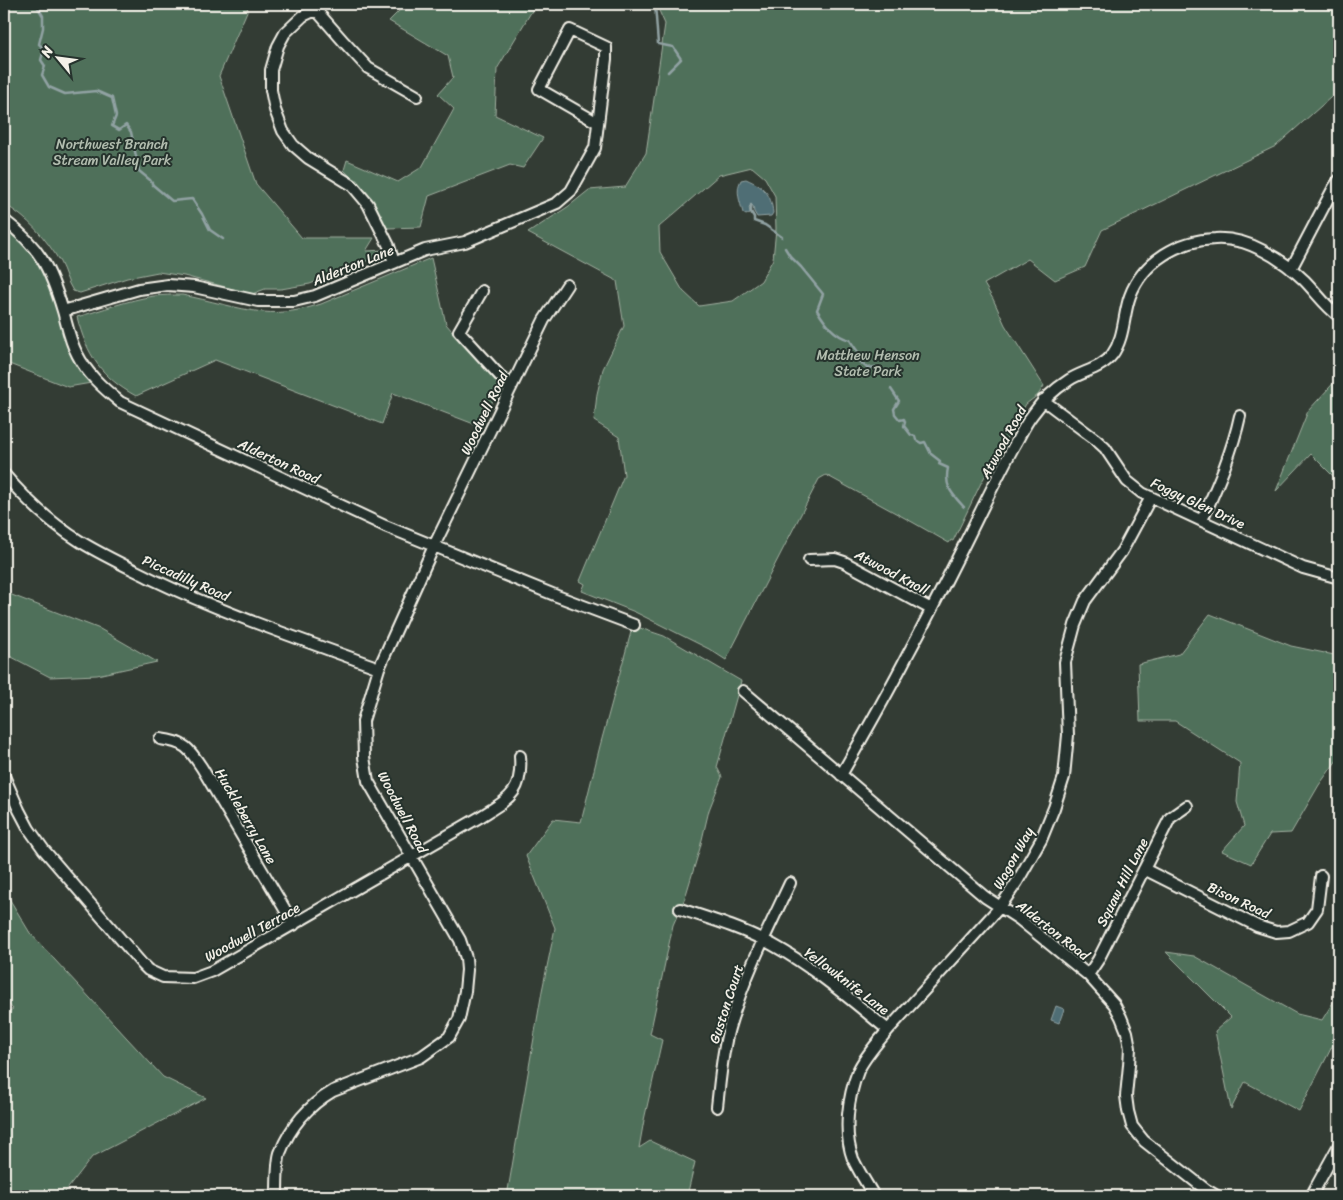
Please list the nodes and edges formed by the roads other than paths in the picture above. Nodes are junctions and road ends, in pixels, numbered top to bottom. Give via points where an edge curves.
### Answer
1 (317, 6) edge
2 (417, 96) dead end
3 (598, 123) junction
4 (1339, 180) edge
5 (4, 220) edge
6 (394, 263) junction
7 (1291, 269) junction
8 (567, 285) dead end
9 (482, 291) dead end
10 (63, 311) junction
11 (1339, 316) edge
12 (511, 388) junction
13 (1043, 400) junction
14 (1240, 416) dead end
15 (5, 478) edge
16 (1151, 497) junction
17 (1202, 520) junction
18 (434, 546) junction
19 (809, 560) dead end
20 (1339, 578) edge
21 (931, 609) junction
22 (634, 625) dead end
23 (379, 668) junction
24 (743, 691) dead end
25 (160, 739) dead end
26 (520, 756) dead end
27 (841, 775) junction
28 (4, 776) edge
29 (1187, 806) dead end
30 (411, 856) junction
31 (1144, 869) junction
32 (1321, 876) dead end
33 (790, 883) dead end
34 (1000, 906) junction
35 (680, 908) dead end
36 (294, 925) junction
37 (763, 940) junction
38 (1088, 976) junction
39 (888, 1030) junction
40 (717, 1107) dead end
41 (1339, 1145) edge
42 (277, 1196) edge
43 (874, 1196) edge
44 (1217, 1196) edge
45 (1311, 1196) edge

1 - 2 street via 368,68
1 - 6 street via 285,33 278,46 271,70 275,110 293,145 352,185 368,204
3 - 3 street, Alderton Lane via 606,47 570,30 539,89
3 - 6 street, Alderton Lane via 595,148 571,191 557,203 465,242 426,250
4 - 7 street
5 - 10 street, Alderton Road via 19,231 45,264
6 - 10 street, Alderton Lane via 315,296 294,300 258,301 194,287 168,285 139,289
7 - 11 street, Atwood Road
7 - 13 street, Atwood Road via 1270,255 1234,240 1194,242 1166,253 1152,263 1130,296 1119,343 1110,357
8 - 12 street, Woodwell Road via 544,320
9 - 12 street via 459,331
10 - 18 street, Alderton Road via 76,354 97,382 120,402
12 - 18 street, Woodwell Road
13 - 16 street, Foggy Glen Drive via 1095,438 1127,481
13 - 21 street, Atwood Road via 1008,457
14 - 17 street via 1224,471
15 - 23 street, Piccadilly Road via 54,523 121,564 236,616
16 - 17 street, Foggy Glen Drive
16 - 34 street, Wagon Way via 1122,551 1085,601 1075,625 1065,662 1068,735 1064,776 1040,840
17 - 20 street, Foggy Glen Drive via 1303,568
18 - 22 street, Alderton Road
18 - 23 street, Woodwell Road
19 - 21 street, Atwood Knoll via 844,562
21 - 27 street, Atwood Road
23 - 30 street, Woodwell Road via 363,721 368,781
24 - 27 street, Alderton Road
25 - 36 street, Huckleberry Lane via 175,740 189,750 202,768
26 - 30 street, Woodwell Terrace via 519,783 508,799
27 - 34 street, Alderton Road via 985,897
28 - 36 street, Woodwell Terrace via 29,829 44,850 148,970 163,977 193,978 212,971
29 - 31 street, Squaw Hill Lane via 1170,818
30 - 36 street, Woodwell Terrace
30 - 42 street, Woodwell Road via 460,940 466,958 468,970 459,1019 449,1037 421,1057 333,1091 309,1109 291,1131 279,1155
31 - 32 street, Bison Road via 1257,926 1276,932 1290,931 1308,922 1317,909
31 - 38 street, Squaw Hill Lane
33 - 37 street, Guston Court
34 - 38 street, Alderton Road
34 - 39 street, Wagon Way
35 - 37 street, Yellowknife Lane
37 - 39 street, Yellowknife Lane via 819,974
37 - 40 street, Guston Court via 729,1029
38 - 44 street, Alderton Road via 1114,1004 1127,1032 1130,1048 1126,1096 1132,1126 1144,1141
39 - 43 street, Wagon Way via 859,1070 847,1123 853,1158
41 - 45 street

